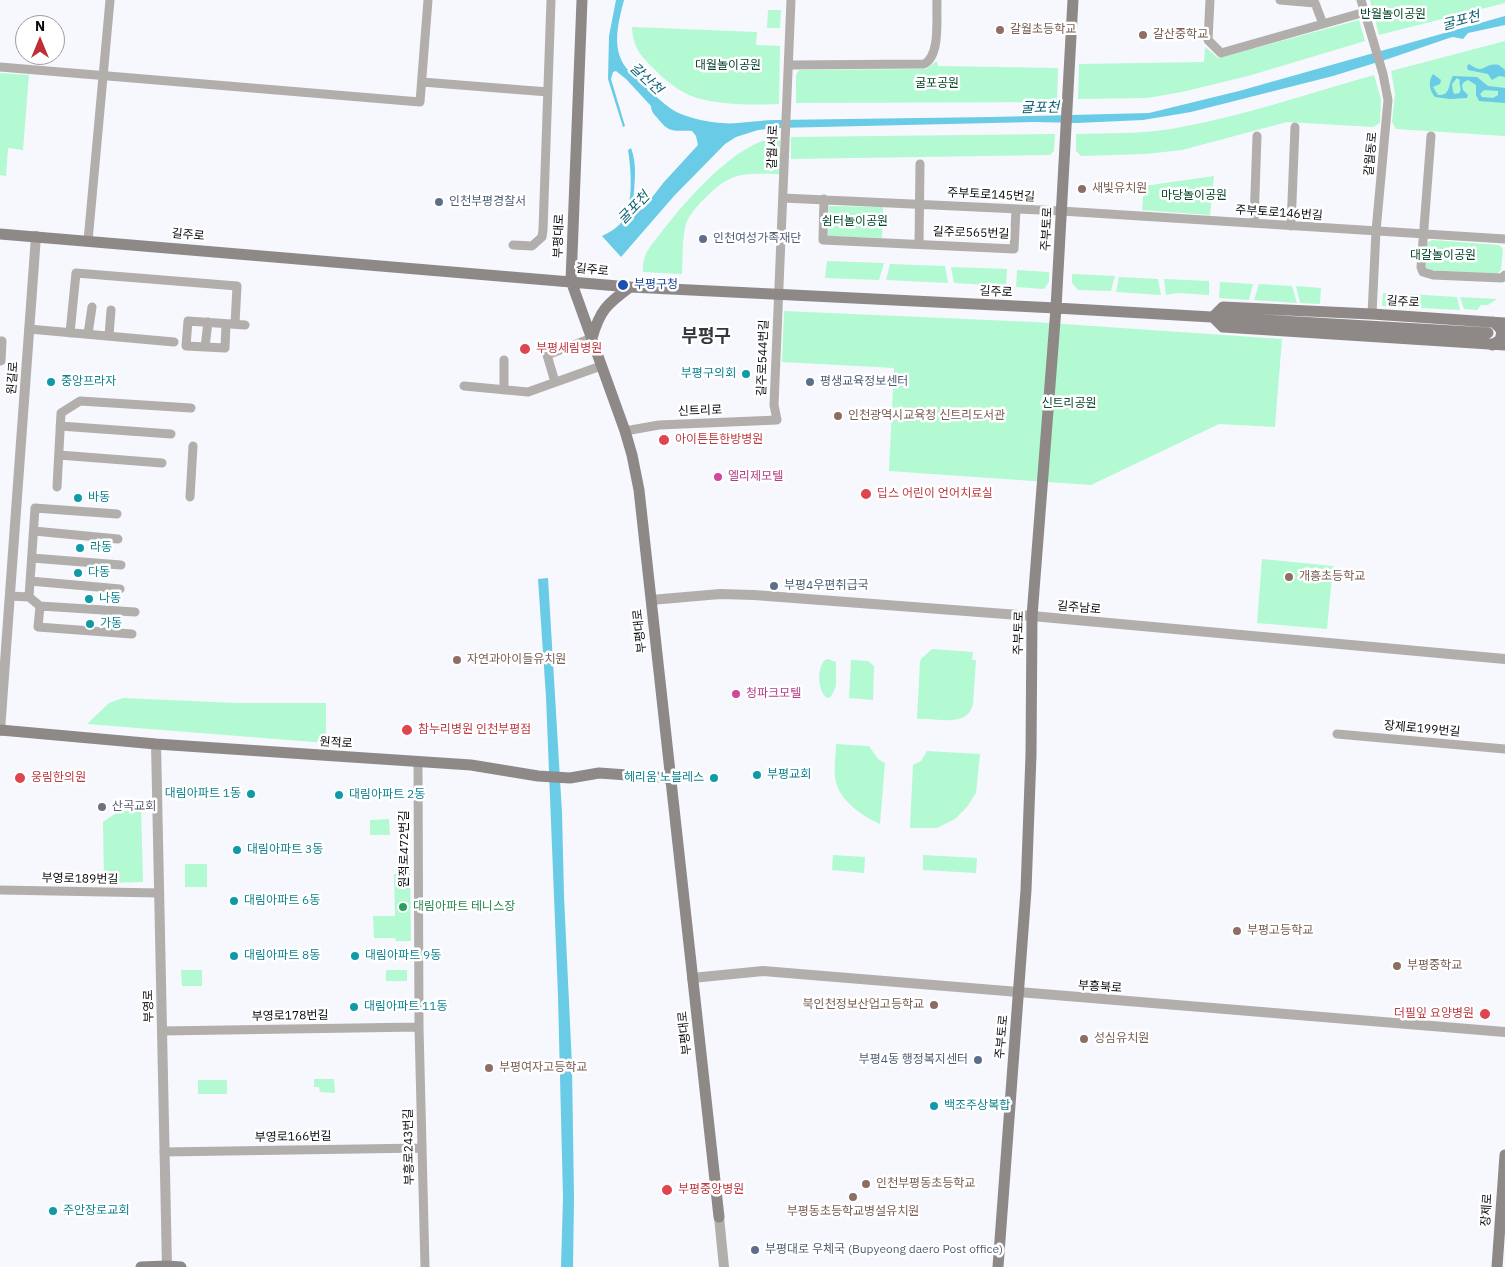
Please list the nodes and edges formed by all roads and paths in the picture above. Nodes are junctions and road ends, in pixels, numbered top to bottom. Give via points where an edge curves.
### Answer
1 (110, 0) edge
2 (428, 0) edge
3 (551, 0) edge
4 (582, 0) edge
5 (792, 0) edge
6 (937, 0) edge
7 (1073, 0) edge
8 (1210, 0) edge
9 (1280, 0) edge
10 (1361, 0) edge
11 (1365, 12) junction
12 (1323, 24) junction
13 (789, 65) junction
14 (0, 67) edge
15 (102, 76) junction
16 (422, 82) junction
17 (548, 92) junction
18 (1295, 127) dead end
19 (1257, 136) dead end
20 (1431, 136) dead end
21 (920, 164) dead end
22 (783, 198) junction
23 (824, 200) junction
24 (919, 204) junction
25 (1016, 209) junction
26 (1062, 211) junction
27 (1254, 224) junction
28 (1290, 226) junction
29 (1376, 231) junction
30 (0, 234) edge
31 (1424, 234) junction
32 (36, 236) junction
33 (1505, 239) edge
34 (88, 241) junction
35 (919, 244) junction
36 (513, 245) dead end
37 (1505, 275) edge
38 (571, 281) junction
39 (630, 287) junction
40 (779, 296) junction
41 (92, 307) dead end
42 (1056, 308) junction
43 (111, 310) dead end
44 (1372, 314) junction
45 (1213, 317) junction
46 (208, 322) junction
47 (1493, 322) junction
48 (1505, 323) edge
49 (235, 324) junction
50 (29, 329) junction
51 (70, 333) junction
52 (1488, 333) dead end
53 (88, 334) junction
54 (109, 336) junction
55 (592, 338) junction
56 (0, 341) edge
57 (174, 342) dead end
58 (1492, 345) junction
59 (1505, 345) edge
60 (205, 347) junction
61 (504, 360) dead end
62 (1, 361) edge
63 (601, 366) junction
64 (556, 382) junction
65 (464, 386) dead end
66 (504, 390) junction
67 (191, 408) dead end
68 (777, 420) joint
69 (60, 426) junction
70 (625, 431) junction
71 (171, 434) dead end
72 (193, 446) dead end
73 (59, 455) junction
74 (162, 463) dead end
75 (57, 487) dead end
76 (190, 497) dead end
77 (117, 514) dead end
78 (34, 531) junction
79 (118, 539) dead end
80 (32, 558) junction
81 (120, 565) dead end
82 (30, 582) junction
83 (120, 589) dead end
84 (10, 596) junction
85 (29, 597) junction
86 (651, 600) junction
87 (40, 606) junction
88 (135, 612) dead end
89 (1032, 616) junction
90 (132, 634) dead end
91 (1505, 659) edge
92 (0, 730) edge
93 (1337, 734) dead end
94 (156, 744) junction
95 (1505, 749) edge
96 (418, 762) junction
97 (670, 778) junction
98 (0, 890) edge
99 (159, 893) junction
100 (692, 978) junction
101 (1020, 992) junction
102 (419, 1027) junction
103 (162, 1031) junction
104 (1505, 1032) edge
105 (422, 1148) junction
106 (164, 1152) junction
107 (1505, 1154) edge
108 (1504, 1185) edge
109 (719, 1217) joint
110 (167, 1266) edge
111 (723, 1266) edge
112 (140, 1267) edge
113 (180, 1267) edge
114 (425, 1267) edge
115 (998, 1267) edge
116 (1496, 1267) edge

1 - 15 street
2 - 16 street
3 - 17 street
4 - 38 main road, 부평대로
5 - 13 street, 갈월서로
6 - 13 street via 935,50 924,64
7 - 26 main road, 주부토로
8 - 12 street via 1208,40 1221,53
9 - 12 street via 1315,3
10 - 11 street, 갈월동로
11 - 12 street
11 - 29 street, 갈월동로 via 1388,100
13 - 22 street, 갈월서로
14 - 15 street
15 - 16 street via 420,102
15 - 34 street
16 - 17 street
17 - 36 street via 542,237 532,246
18 - 28 street
19 - 27 street
20 - 31 street
21 - 24 street
22 - 23 street, 주부토로145번길
22 - 40 street, 갈월서로
23 - 24 street, 주부토로145번길
23 - 35 street via 823,240
24 - 25 street, 주부토로145번길
24 - 35 street
25 - 26 street, 주부토로145번길
25 - 35 street, 길주로565번길 via 1014,249
26 - 27 street, 주부토로146번길
26 - 42 main road, 주부토로
27 - 28 street, 주부토로146번길
28 - 29 street, 주부토로146번길
29 - 31 street, 주부토로146번길
29 - 44 street, 갈월동로
30 - 32 main road, 길주로
31 - 33 street, 주부토로146번길
31 - 37 street via 1423,272 1502,278
32 - 34 main road, 길주로
32 - 50 street, 원길로
34 - 38 main road, 길주로
38 - 39 main road, 길주로
38 - 55 main road, 부평대로
39 - 40 main road, 길주로
39 - 55 main road via 603,310
40 - 42 main road, 길주로
40 - 68 street, 길주로544번길 via 774,405
41 - 53 street
42 - 45 main road, 길주로
42 - 89 main road, 주부토로
43 - 54 street
44 - 45 main road, 길주로 via 1223,307
44 - 47 main road, 길주로
45 - 52 main road, 길주로
45 - 58 main road, 길주로 via 1223,327
46 - 49 street
46 - 60 street
46 - 60 street via 188,321 186,346
47 - 48 main road, 길주로
47 - 58 main road via 1502,332 1500,340
49 - 51 street via 238,286 76,273
49 - 60 street via 225,348
50 - 51 street
50 - 84 street, 원길로
51 - 53 street
53 - 54 street
54 - 57 street
55 - 63 main road, 부평대로
55 - 64 street via 547,355
56 - 62 street
58 - 59 main road, 길주로
61 - 66 street
63 - 64 street
63 - 70 main road, 부평대로
64 - 66 street via 528,392
65 - 66 street
67 - 69 street via 80,401 61,412
68 - 70 street, 신트리로 via 659,425
69 - 71 street
69 - 73 street
70 - 86 main road, 부평대로 via 639,490
72 - 76 street
73 - 74 street
73 - 75 street
77 - 78 street via 36,508
78 - 79 street
78 - 80 street
80 - 81 street
80 - 82 street
82 - 83 street
82 - 85 street
84 - 85 street
84 - 92 street, 원길로
85 - 87 street
86 - 89 street, 길주남로 via 720,594 754,595
86 - 97 main road, 부평대로
87 - 88 street
87 - 90 street via 38,627
89 - 91 street, 길주남로
89 - 101 main road, 주부토로 via 1031,755
92 - 94 main road, 원적로
93 - 95 street, 장제로199번길
94 - 96 main road, 원적로
94 - 99 street, 부영로
96 - 97 main road, 원적로 via 471,765 538,776 570,778 600,774
96 - 102 street, 원적로472번길
97 - 100 main road, 부평대로
98 - 99 street, 부영로189번길
99 - 103 street, 부영로
100 - 101 street, 부흥북로 via 763,971
100 - 109 main road, 부평대로
101 - 104 street, 부흥북로
101 - 115 main road, 주부토로
102 - 103 street, 부영로178번길
102 - 105 street, 부흥로243번길
103 - 106 street, 부영로
105 - 106 street, 부영로166번길
105 - 114 street, 부흥로243번길
106 - 110 street, 부영로
107 - 108 main road, 장제로
108 - 116 main road, 장제로
109 - 111 street, 부평대로
110 - 112 main road
110 - 113 main road

